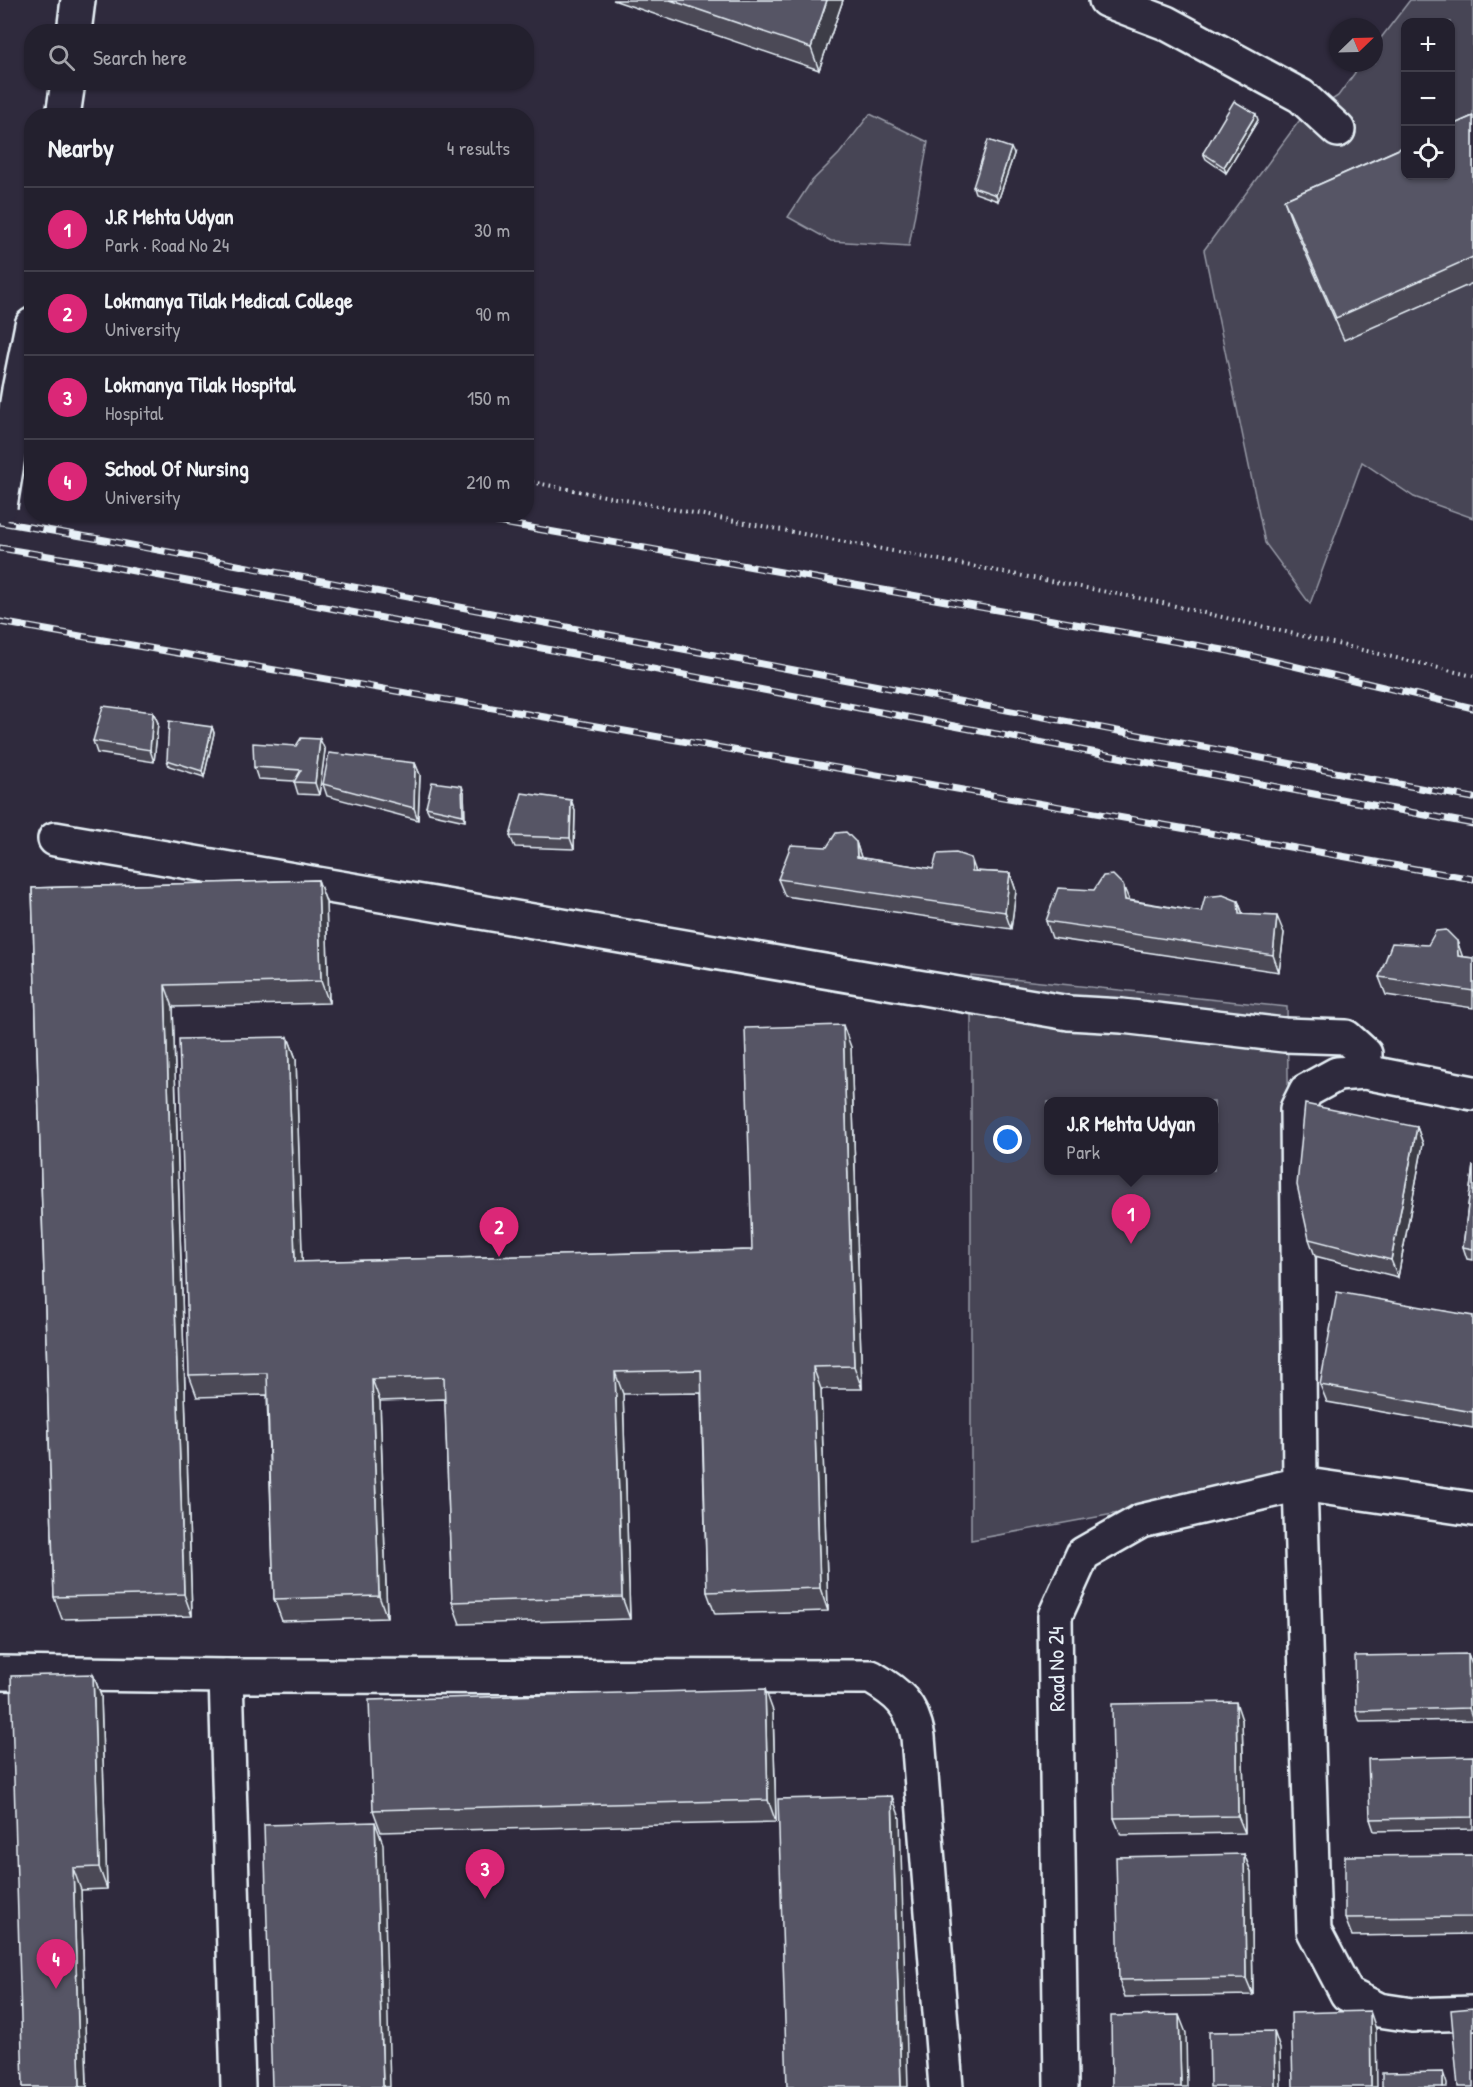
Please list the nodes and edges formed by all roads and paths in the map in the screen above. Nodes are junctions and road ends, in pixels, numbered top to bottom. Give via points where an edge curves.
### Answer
1 (78, 0) edge
2 (1106, 0) edge
3 (75, 24) edge
4 (67, 90) edge
5 (64, 108) edge
6 (1338, 130) dead end
7 (24, 362) edge
8 (534, 483) edge
9 (0, 506) edge
10 (1473, 676) edge
11 (55, 839) dead end
12 (1365, 1072) junction
13 (1473, 1093) edge
14 (1299, 1484) junction
15 (1473, 1509) edge
16 (0, 1673) edge
17 (226, 1676) junction
18 (1473, 2013) edge
19 (238, 2087) edge
20 (946, 2087) edge
21 (1061, 2087) edge

1 - 3 street
2 - 6 street via 1166,23 1300,96
4 - 5 street
7 - 9 street, bridge
8 - 10 path via 1154,601
11 - 12 street via 1070,1013 1284,1035 1346,1037 1365,1054
12 - 13 street
12 - 14 street via 1337,1074 1306,1091 1297,1109
14 - 15 street, Road No 24
14 - 18 street via 1314,1931 1347,1994 1379,2010 1412,2015
14 - 21 street, Road No 24 via 1141,1521 1083,1554 1055,1616
16 - 17 street
17 - 19 street
17 - 20 street via 871,1677 896,1692 914,1719 918,1737

